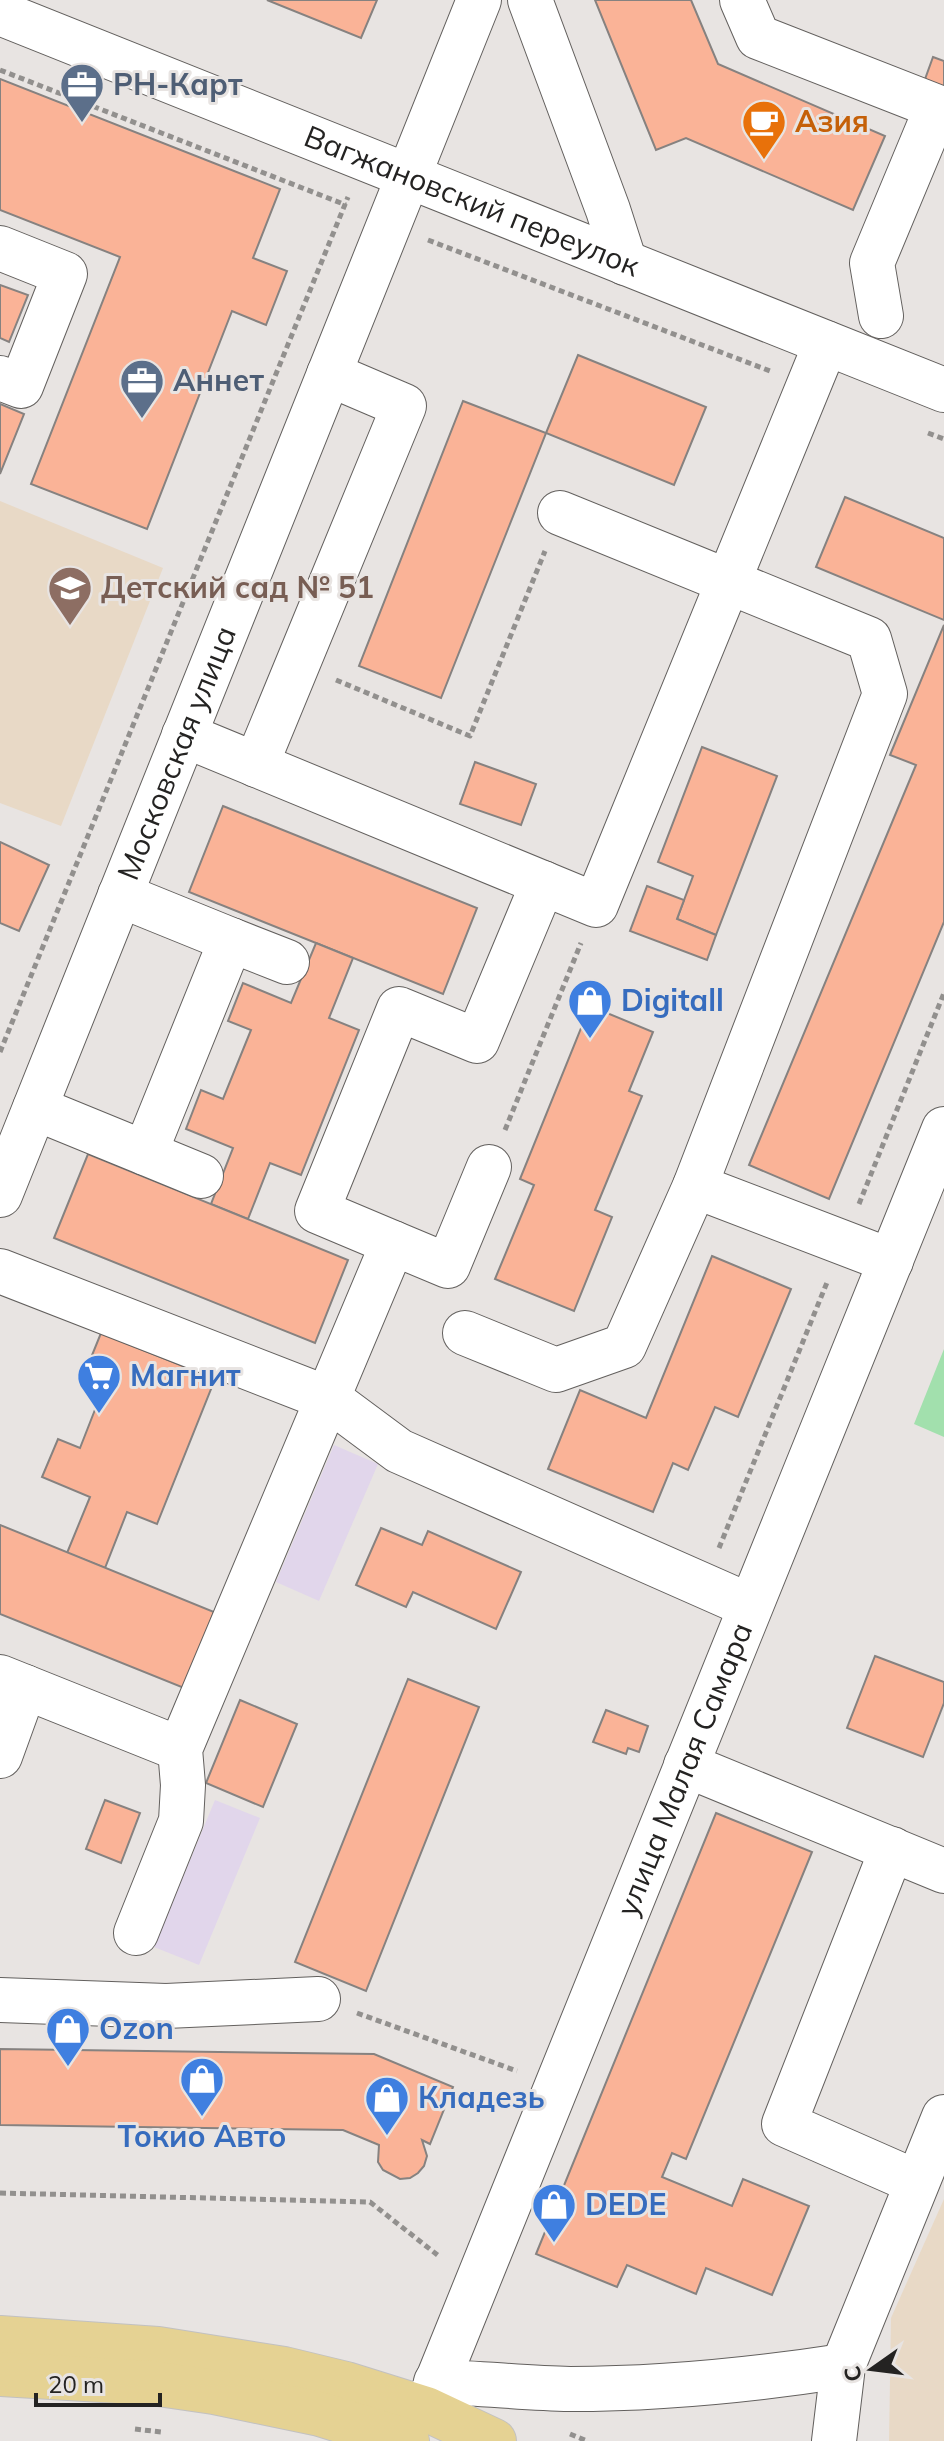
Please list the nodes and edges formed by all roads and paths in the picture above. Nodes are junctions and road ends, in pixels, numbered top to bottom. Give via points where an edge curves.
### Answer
1 (479, 0) edge
2 (530, 0) edge
3 (742, 0) edge
4 (0, 13) edge
5 (0, 70) edge
6 (366, 159) junction
7 (944, 172) edge
8 (408, 176) junction
9 (344, 204) junction
10 (390, 222) junction
11 (0, 248) edge
12 (625, 263) junction
13 (881, 316) junction
14 (826, 343) junction
15 (868, 359) junction
16 (329, 374) junction
17 (0, 378) edge
18 (809, 386) junction
19 (944, 390) edge
20 (917, 429) dead end
21 (944, 439) edge
22 (560, 513) joint
23 (728, 582) junction
24 (298, 664) junction
25 (184, 735) junction
26 (256, 765) junction
27 (543, 883) junction
28 (120, 895) junction
29 (596, 905) junction
30 (231, 940) junction
31 (287, 962) dead end
32 (944, 993) edge
33 (0, 1052) edge
34 (35, 1108) junction
35 (944, 1129) edge
36 (145, 1153) junction
37 (489, 1167) joint
38 (201, 1176) dead end
39 (695, 1186) junction
40 (0, 1195) edge
41 (843, 1242) junction
42 (393, 1243) junction
43 (891, 1261) junction
44 (0, 1271) edge
45 (465, 1333) dead end
46 (329, 1399) junction
47 (704, 1586) junction
48 (750, 1606) junction
49 (13, 1682) edge
50 (180, 1749) junction
51 (0, 1756) edge
52 (686, 1765) junction
53 (892, 1849) junction
54 (944, 1871) edge
55 (136, 1933) dead end
56 (318, 1999) joint
57 (0, 2000) edge
58 (556, 2085) junction
59 (944, 2117) edge
60 (916, 2182) junction
61 (0, 2193) edge
62 (475, 2284) junction
63 (0, 2338) edge
64 (843, 2366) junction
65 (0, 2374) edge
66 (423, 2410) edge
67 (494, 2441) edge
68 (834, 2441) edge

1 - 8 street, Московская улица
2 - 12 street
3 - 13 street via 758,37 937,107 872,263
4 - 6 street, Вагжановский переулок
5 - 9 path
6 - 8 street, Вагжановский переулок
6 - 9 path
7 - 13 street
8 - 10 street, Московская улица
8 - 12 street, Вагжановский переулок
9 - 10 path
9 - 33 path
10 - 16 street, Московская улица
10 - 18 path
11 - 17 street via 65,274 21,386
12 - 14 street, Вагжановский переулок
13 - 15 street
14 - 15 street, Вагжановский переулок
14 - 18 street
15 - 19 street, Вагжановский переулок
16 - 24 street via 404,406
16 - 25 street, Московская улица
18 - 23 street
20 - 21 path
22 - 23 street
22 - 24 path via 470,736
23 - 29 street
23 - 39 street via 869,639 885,694
24 - 26 street
25 - 26 street
25 - 28 street, Московская улица
26 - 27 street
27 - 29 street
27 - 42 street via 477,1041 399,1009 317,1211
28 - 30 street
28 - 34 street, Московская улица
29 - 37 path
30 - 31 street
30 - 36 street
32 - 41 path
34 - 36 street
34 - 40 street, Московская улица
35 - 43 street, улица Малая Самара
36 - 38 street
37 - 42 street via 448,1266
39 - 41 street
39 - 45 street via 624,1346 556,1370
41 - 43 street
41 - 47 path
42 - 46 street
43 - 48 street, улица Малая Самара
44 - 46 street
46 - 47 street via 399,1451
46 - 50 street
47 - 48 street
48 - 52 street, улица Малая Самара
49 - 50 street
49 - 51 street
50 - 55 street via 181,1821
52 - 53 street
52 - 58 street, улица Малая Самара
53 - 54 street
53 - 60 street via 784,2124
56 - 57 street via 166,2006
56 - 58 path
58 - 62 street, улица Малая Самара
59 - 60 street
60 - 64 street
61 - 62 path via 370,2202
62 - 66 street, улица Малая Самара
63 - 66 main road via 237,2360 330,2380
64 - 66 street via 683,2386 569,2389
64 - 68 street
65 - 66 main road via 152,2383 320,2414
66 - 67 main road

